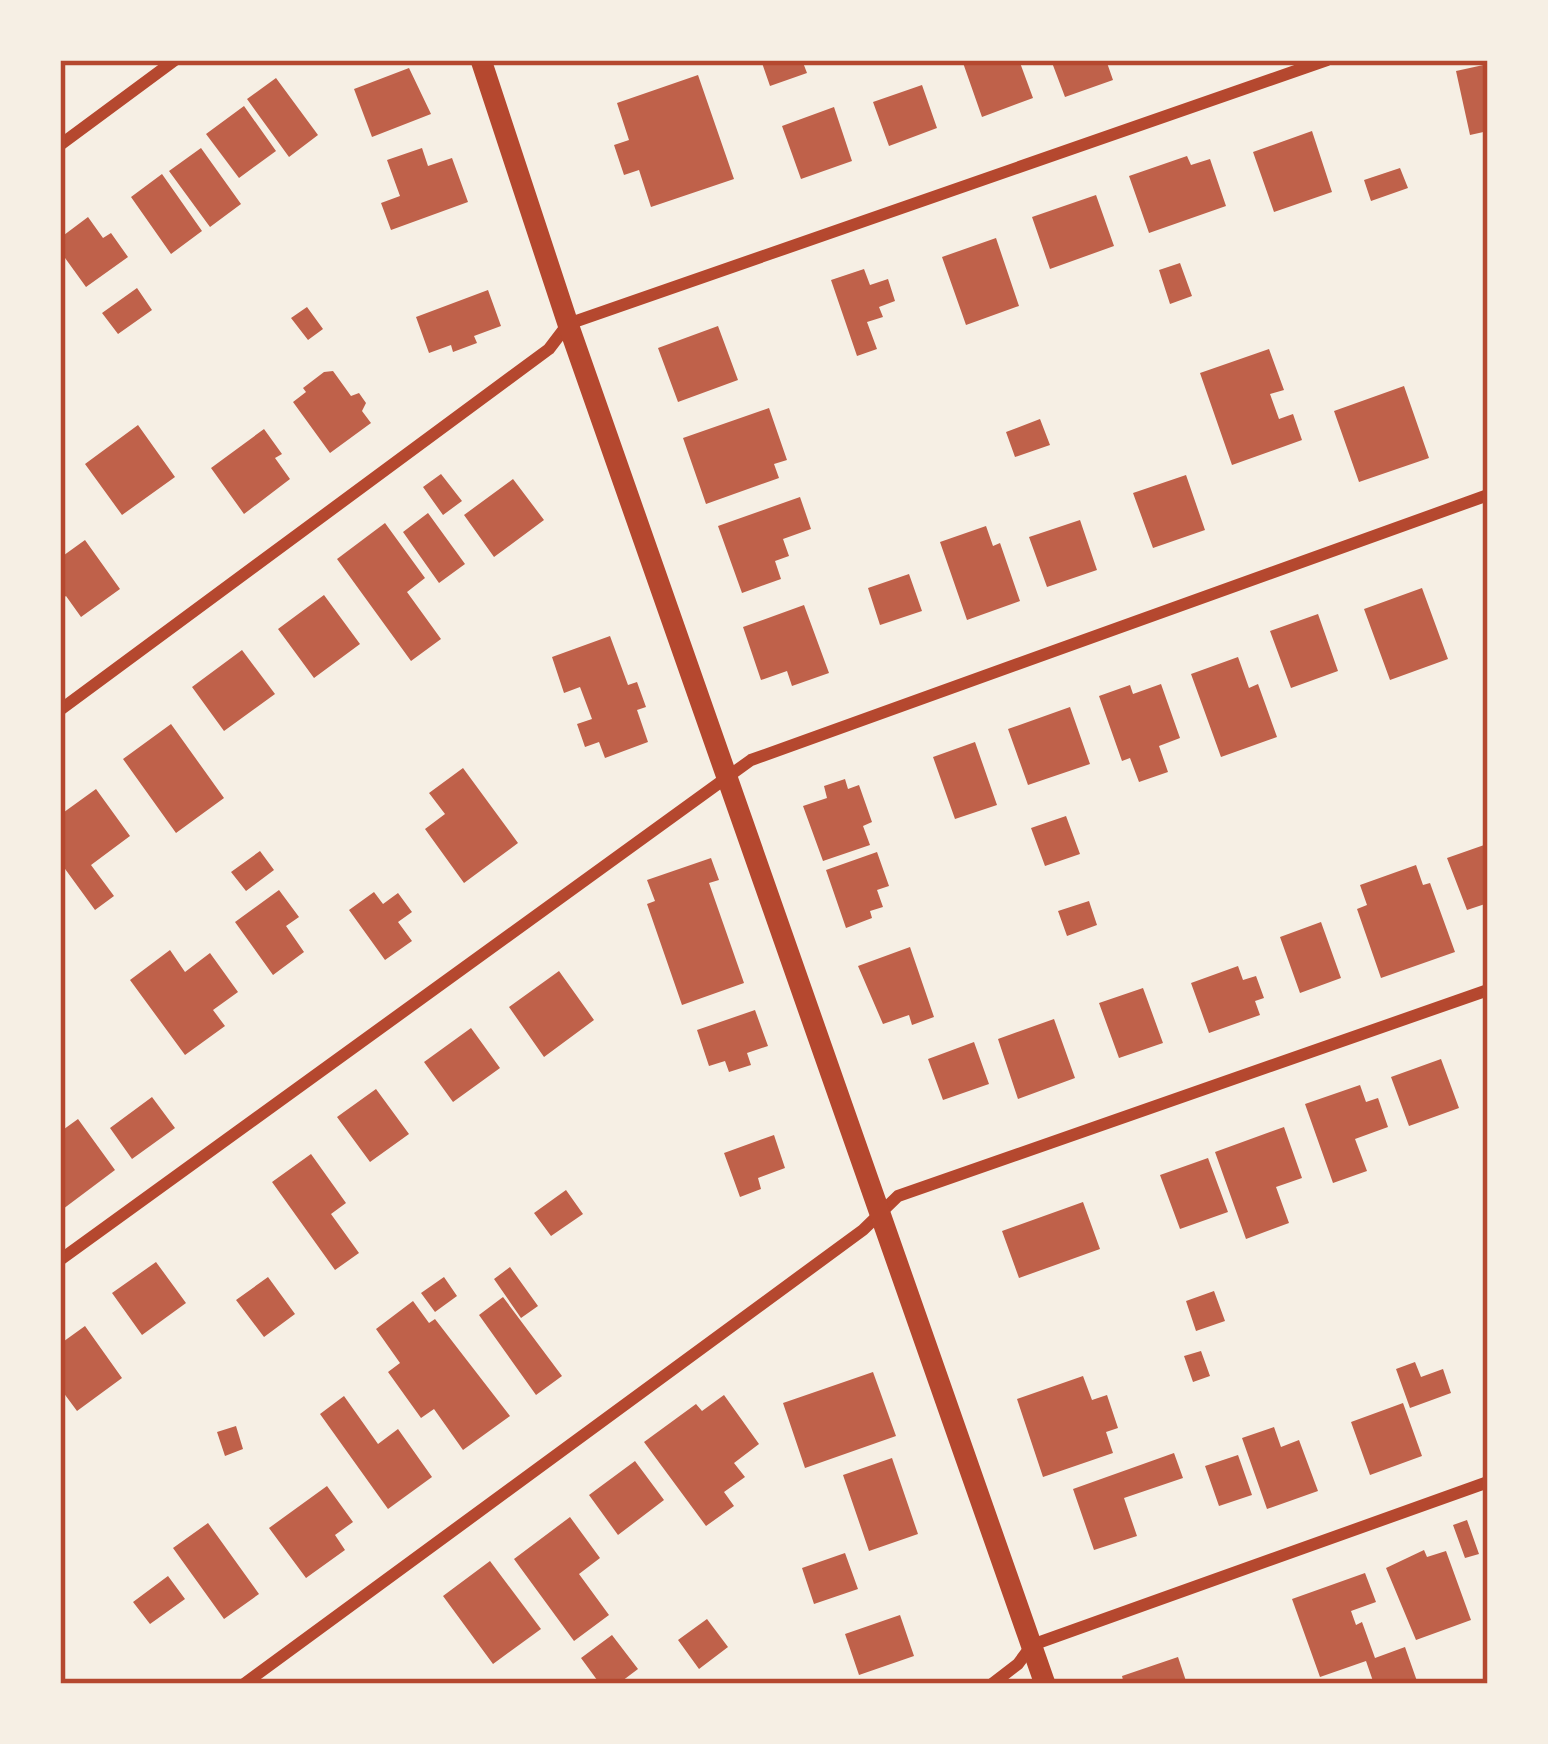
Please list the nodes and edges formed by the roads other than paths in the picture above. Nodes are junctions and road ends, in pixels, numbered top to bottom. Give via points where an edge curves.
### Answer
1 (175, 60) edge
2 (481, 60) edge
3 (1327, 60) edge
4 (60, 145) edge
5 (568, 324) junction
6 (1488, 495) edge
7 (60, 710) edge
8 (729, 776) junction
9 (1488, 991) edge
10 (881, 1209) junction
11 (60, 1260) edge
12 (1488, 1482) edge
13 (1032, 1645) junction
14 (244, 1684) edge
15 (992, 1684) edge
16 (1046, 1684) edge

1 - 4 street
2 - 5 street
3 - 5 street
5 - 7 street via 542,355
5 - 8 street
6 - 8 street via 776,749
8 - 10 street
8 - 11 street
9 - 10 street via 898,1196
10 - 13 street
10 - 14 street via 863,1230
12 - 13 street
13 - 15 street
13 - 16 street

